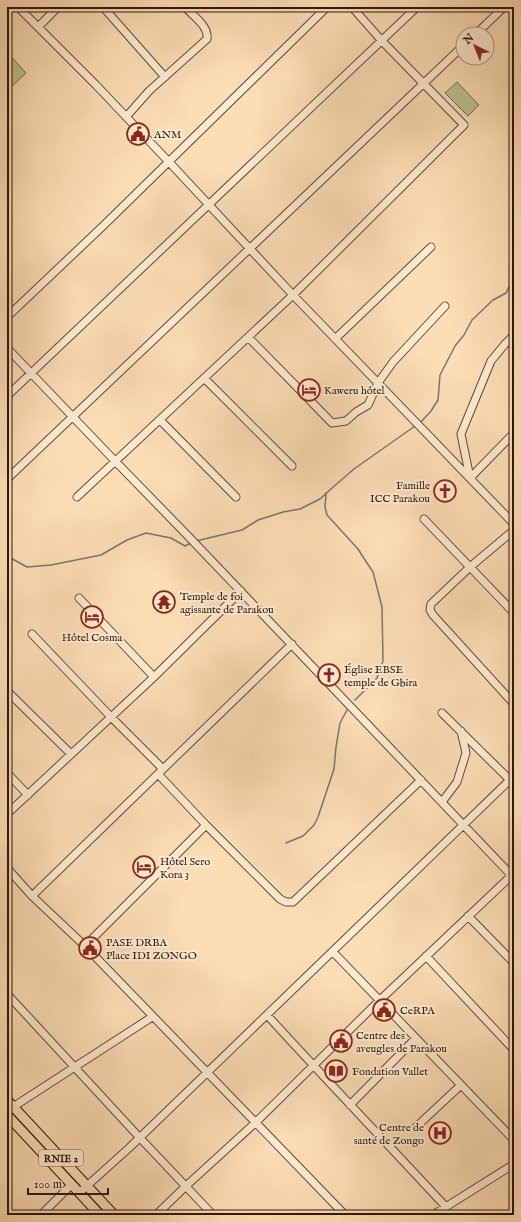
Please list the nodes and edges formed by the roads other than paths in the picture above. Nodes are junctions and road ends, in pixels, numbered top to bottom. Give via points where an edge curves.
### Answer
1 (18, 7) edge
2 (58, 7) edge
3 (103, 7) edge
4 (185, 7) edge
5 (327, 7) edge
6 (352, 7) edge
7 (417, 7) edge
8 (504, 7) edge
9 (484, 26) edge
10 (38, 27) junction
11 (382, 40) junction
12 (455, 54) edge
13 (165, 77) junction
14 (424, 83) junction
15 (126, 117) junction
16 (169, 162) junction
17 (208, 205) junction
18 (431, 247) dead end
19 (249, 249) junction
20 (293, 295) junction
21 (445, 306) dead end
22 (7, 317) edge
23 (514, 336) edge
24 (248, 337) junction
25 (335, 339) junction
26 (7, 348) edge
27 (31, 373) junction
28 (204, 378) junction
29 (378, 383) junction
30 (7, 396) edge
31 (73, 417) junction
32 (160, 420) junction
33 (514, 433) edge
34 (115, 461) junction
35 (292, 466) dead end
36 (470, 478) junction
37 (7, 479) edge
38 (77, 497) dead end
39 (236, 497) dead end
40 (424, 519) dead end
41 (514, 524) edge
42 (514, 530) edge
43 (470, 567) junction
44 (241, 591) junction
45 (79, 598) dead end
46 (514, 613) edge
47 (32, 634) dead end
48 (292, 644) junction
49 (154, 677) junction
50 (7, 691) edge
51 (514, 704) edge
52 (442, 713) dead end
53 (111, 717) junction
54 (461, 731) junction
55 (71, 754) junction
56 (160, 771) junction
57 (7, 773) edge
58 (512, 778) edge
59 (421, 780) junction
60 (28, 795) junction
61 (442, 802) junction
62 (7, 814) edge
63 (206, 825) junction
64 (464, 825) junction
65 (7, 868) edge
66 (513, 876) edge
67 (32, 896) junction
68 (468, 916) junction
69 (85, 946) junction
70 (333, 952) junction
71 (426, 956) junction
72 (514, 963) edge
73 (7, 994) edge
74 (380, 1000) junction
75 (267, 1015) junction
76 (152, 1017) junction
77 (416, 1038) junction
78 (514, 1050) edge
79 (313, 1066) junction
80 (75, 1068) junction
81 (208, 1073) junction
82 (461, 1085) junction
83 (10, 1104) edge
84 (350, 1105) junction
85 (7, 1115) edge
86 (255, 1123) junction
87 (415, 1128) dead end
88 (140, 1138) junction
89 (514, 1140) edge
90 (514, 1164) edge
91 (72, 1185) junction
92 (87, 1186) junction
93 (186, 1186) junction
94 (79, 1193) junction
95 (446, 1207) junction
96 (41, 1215) edge
97 (100, 1215) edge
98 (114, 1215) edge
99 (156, 1215) edge
100 (213, 1215) edge
101 (345, 1215) edge
102 (433, 1215) edge

1 - 10 street
2 - 10 street
3 - 13 street
4 - 13 street via 205,28 208,33 207,39
5 - 16 street
6 - 11 street
7 - 11 street
8 - 9 street
10 - 15 street
11 - 14 street
11 - 17 street
12 - 14 street
13 - 15 street
14 - 19 street
14 - 20 street via 464,125
15 - 16 street
16 - 17 street
16 - 22 street
17 - 19 street
17 - 27 street
18 - 25 street
19 - 20 street
19 - 31 street
20 - 24 street
20 - 25 street
21 - 29 street via 393,362
23 - 36 street via 491,360 461,434
24 - 28 street
24 - 29 street via 332,423 346,421 368,405
25 - 29 street
26 - 27 street
27 - 30 street
27 - 31 street
28 - 32 street
28 - 35 street
29 - 36 street
31 - 34 street
31 - 37 street
32 - 34 street
32 - 39 street
33 - 36 street
34 - 38 street
34 - 44 street
36 - 41 street
40 - 43 street
42 - 43 street
43 - 46 street
43 - 51 street via 431,604 430,610
44 - 48 street
44 - 49 street
45 - 49 street
47 - 53 street
48 - 56 street
48 - 59 street
49 - 53 street
50 - 55 street
52 - 54 street
53 - 55 street
53 - 56 street
54 - 58 street
54 - 61 street via 466,753 457,782
55 - 60 street
56 - 63 street
56 - 67 street
57 - 60 street
58 - 64 street
59 - 61 street
59 - 63 street via 293,902 280,899
60 - 62 street
61 - 64 street
63 - 69 street
64 - 66 street
64 - 70 street
65 - 67 street
66 - 68 street
67 - 69 street
68 - 71 street
68 - 72 street
69 - 76 street
70 - 74 street
70 - 75 street
71 - 74 street
71 - 78 street
73 - 80 street
74 - 77 street
74 - 79 street
75 - 79 street
75 - 81 street
76 - 80 street
76 - 81 street
77 - 82 street
77 - 84 street
79 - 84 street
79 - 86 street
80 - 83 street
80 - 88 street
81 - 86 street
81 - 88 street
82 - 87 street
82 - 89 street
83 - 92 main road, RNIE 2
84 - 95 street
85 - 91 main road, RNIE 2
86 - 93 street
86 - 101 street
88 - 92 street
88 - 93 street
90 - 95 street
91 - 94 main road, RNIE 2
91 - 96 street
92 - 94 street
92 - 98 main road, RNIE 2
93 - 99 street
93 - 100 street
94 - 97 main road, RNIE 2
95 - 102 street

